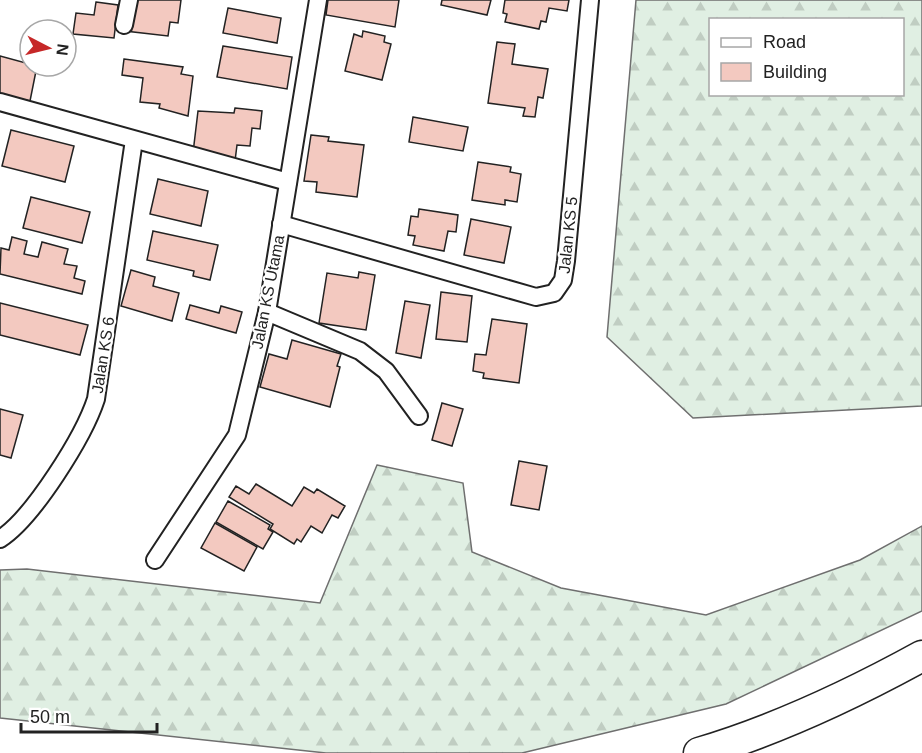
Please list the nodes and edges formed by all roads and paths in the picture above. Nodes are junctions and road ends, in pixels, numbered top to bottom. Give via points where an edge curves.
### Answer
1 (129, 0) edge
2 (590, 0) edge
3 (316, 1) edge
4 (123, 25) dead end
5 (0, 102) edge
6 (134, 140) junction
7 (288, 182) junction
8 (281, 224) junction
9 (267, 312) junction
10 (419, 416) dead end
11 (0, 539) edge
12 (155, 560) dead end
13 (922, 656) edge
14 (699, 753) edge

1 - 4 street
2 - 8 street, Jalan KS 5 via 564,280 554,293 536,297
3 - 7 street, Jalan KS Utama
5 - 6 street
6 - 7 street
6 - 11 street, Jalan KS 6 via 96,399 89,420 36,501 13,531
7 - 8 street, Jalan KS Utama
8 - 9 street, Jalan KS Utama
9 - 10 street via 360,351 386,371
9 - 12 street, Jalan KS Utama via 237,435
13 - 14 highway via 754,737

